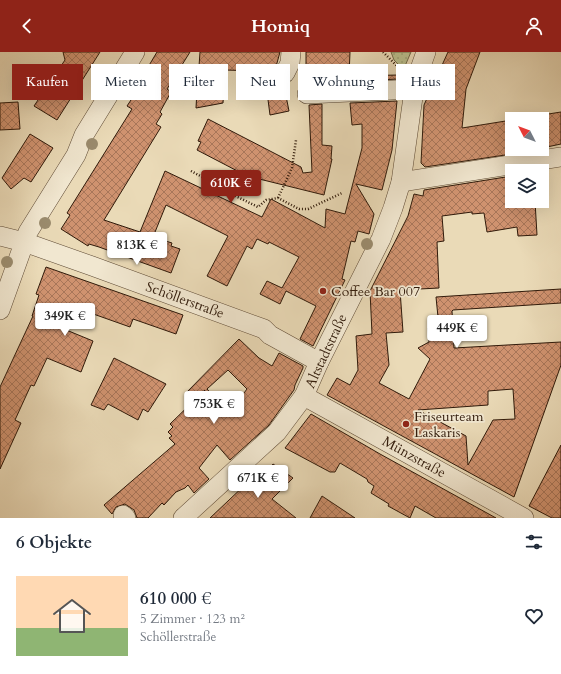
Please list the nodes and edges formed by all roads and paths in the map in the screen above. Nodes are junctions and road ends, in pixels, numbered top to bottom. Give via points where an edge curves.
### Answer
1 (135, 52) edge
2 (291, 52) edge
3 (383, 52) edge
4 (426, 52) edge
5 (422, 64) edge
6 (297, 65) edge
7 (396, 66) edge
8 (412, 100) edge
9 (296, 140) dead end
10 (561, 157) edge
11 (191, 171) dead end
12 (401, 182) junction
13 (342, 193) dead end
14 (278, 198) junction
15 (0, 236) edge
16 (24, 242) junction
17 (0, 310) edge
18 (319, 362) junction
19 (304, 396) junction
20 (183, 518) edge
21 (524, 518) edge

1 - 16 street via 84,135 76,155
2 - 6 street via 290,63
3 - 7 path
4 - 5 street, Altstadtstraße
8 - 12 street, Altstadtstraße
9 - 14 path via 292,168
10 - 12 street
11 - 14 path via 209,183 258,207 266,200
12 - 18 street, Altstadtstraße via 381,240
13 - 14 path via 304,209
15 - 16 street, Schöllerstraße
16 - 17 street
16 - 18 street, Schöllerstraße via 264,329 270,335
18 - 19 street, Altstadtstraße
19 - 20 street, Altstadtstraße via 277,432
19 - 21 street, Münzstraße

